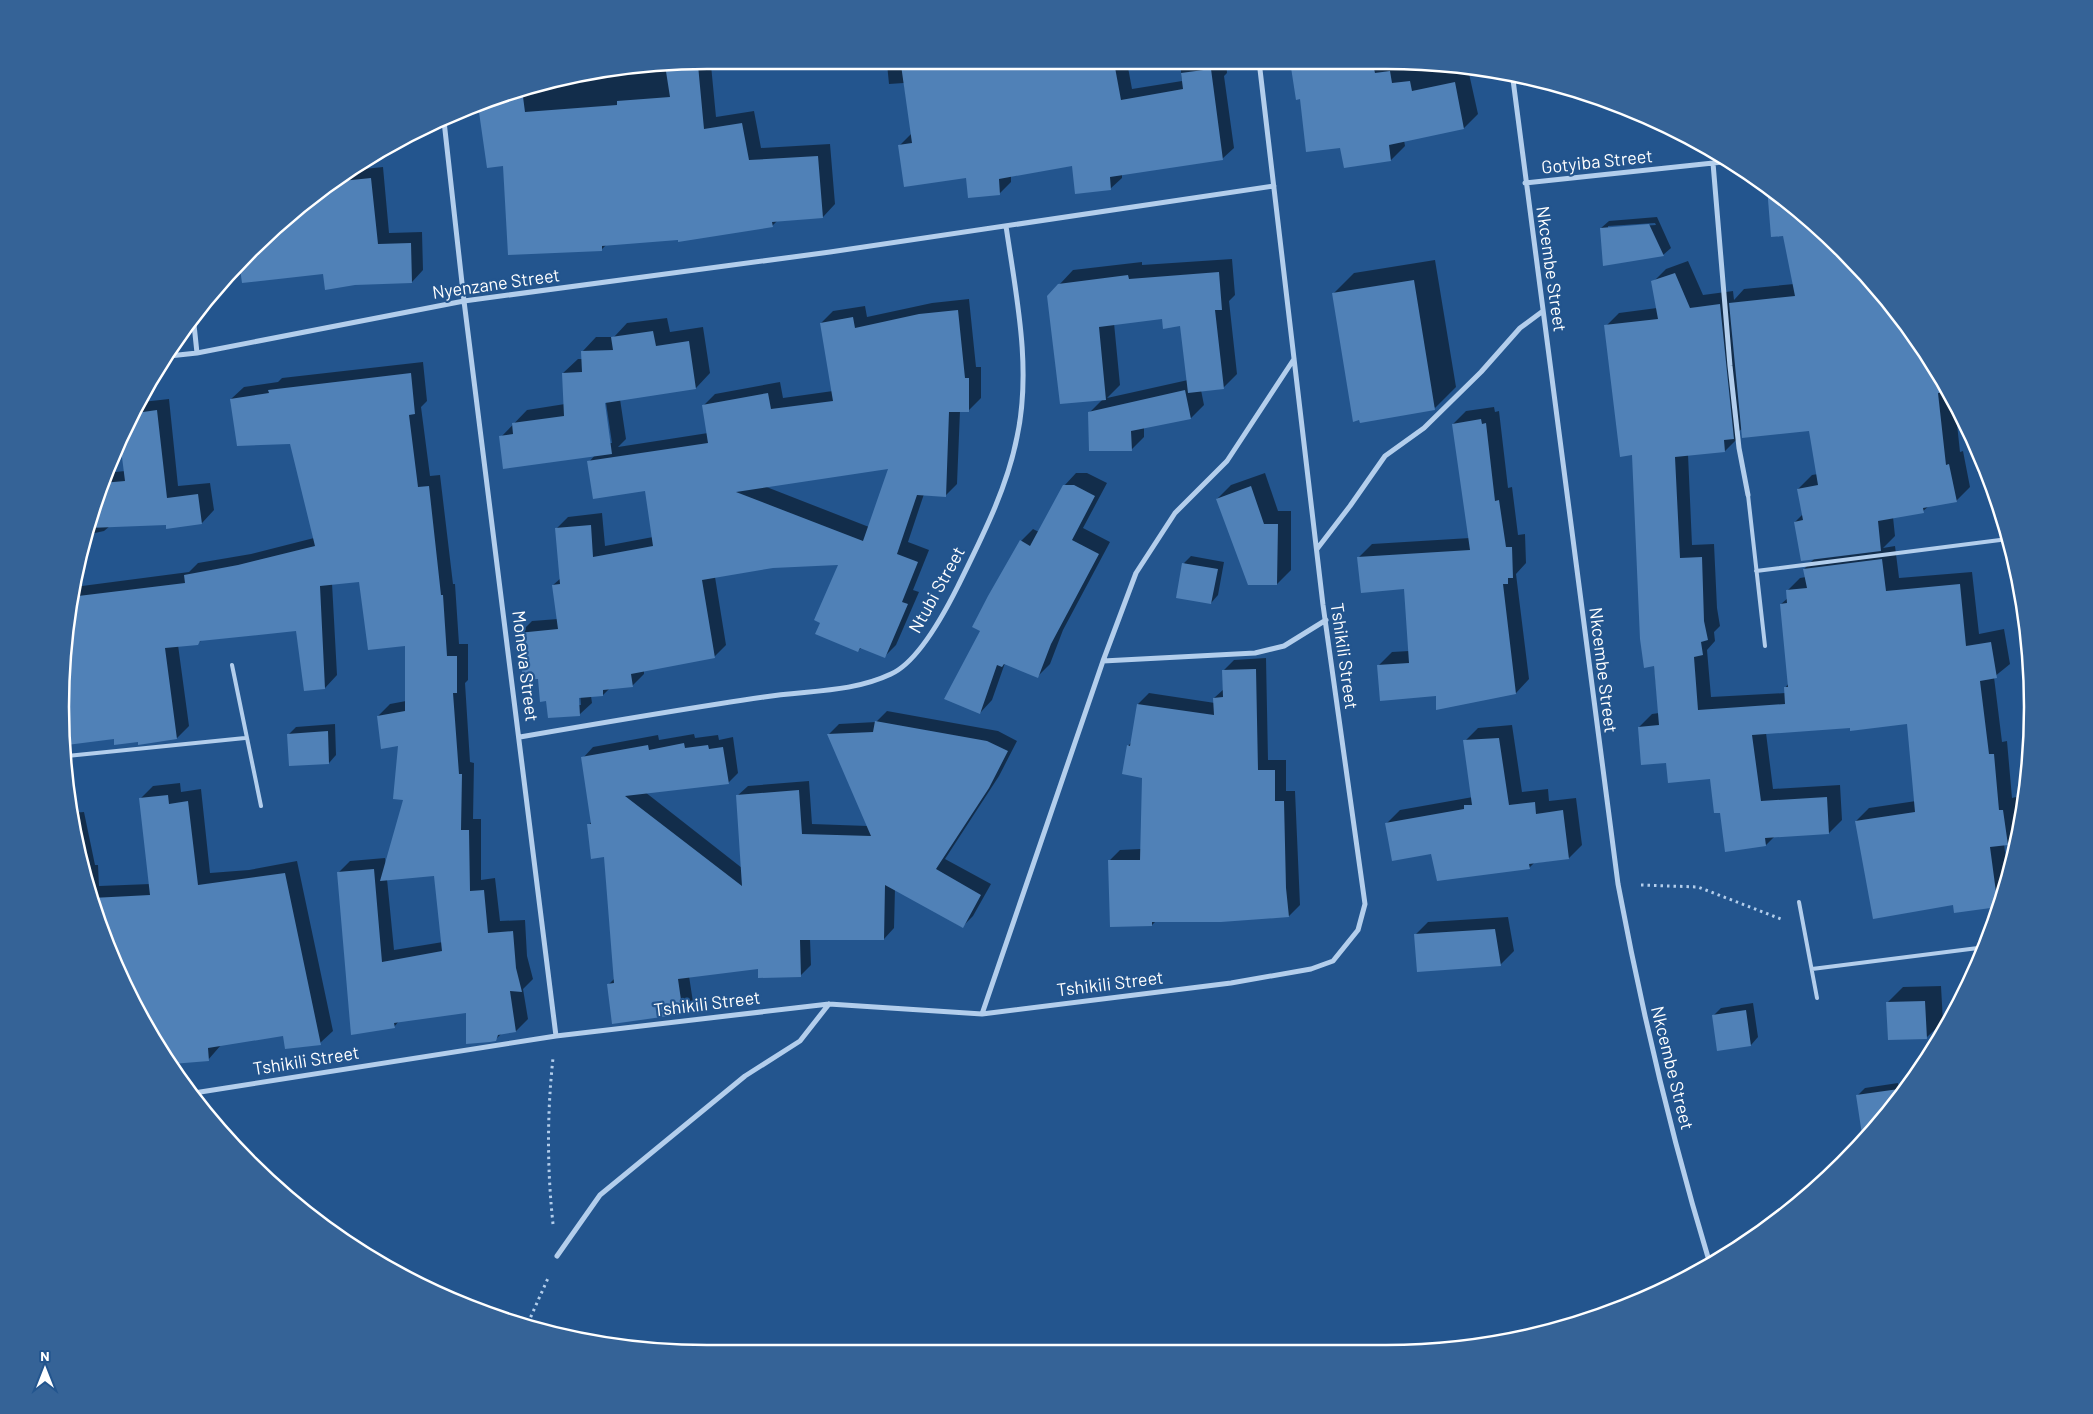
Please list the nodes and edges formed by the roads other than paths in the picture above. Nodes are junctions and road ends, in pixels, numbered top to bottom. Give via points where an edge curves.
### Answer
1 (1260, 69) edge
2 (1513, 81) edge
3 (445, 126) edge
4 (1719, 162) edge
5 (1713, 163) junction
6 (1526, 183) junction
7 (1274, 186) junction
8 (1006, 226) junction
9 (464, 301) junction
10 (1543, 311) junction
11 (194, 328) edge
12 (197, 353) junction
13 (174, 355) edge
14 (1295, 358) junction
15 (1748, 495) joint
16 (2002, 540) edge
17 (1317, 549) junction
18 (1756, 571) junction
19 (1326, 620) junction
20 (1766, 646) dead end
21 (1103, 661) junction
22 (232, 665) dead end
23 (520, 737) junction
24 (245, 738) junction
25 (71, 756) edge
26 (261, 806) dead end
27 (1799, 902) dead end
28 (1977, 948) edge
29 (1812, 969) junction
30 (1817, 998) dead end
31 (829, 1004) junction
32 (982, 1014) junction
33 (556, 1036) junction
34 (198, 1092) edge
35 (557, 1256) road end
36 (1708, 1258) edge

1 - 7 street, Tshikili Street
2 - 6 street, Nkcembe Street
3 - 9 street, Moneva Street
4 - 5 street, Gotyiba Street
5 - 6 street, Gotyiba Street
5 - 15 street via 1730,366
6 - 10 street, Nkcembe Street
7 - 8 street, Nyenzane Street
7 - 14 street, Tshikili Street
8 - 9 street, Nyenzane Street
8 - 23 street, Ntubi Street via 1022,340 1017,437 998,499 968,566 947,608 922,646 894,673 864,686 773,695
9 - 12 street, Nyenzane Street
9 - 23 street, Moneva Street
10 - 17 street via 1520,328 1424,428 1385,456
10 - 36 street, Nkcembe Street via 1618,884 1665,1101
11 - 12 street
12 - 13 street, Nyenzane Street
14 - 17 street, Tshikili Street
14 - 21 street via 1227,461 1175,513 1136,574
15 - 18 lane
16 - 18 lane
17 - 19 street, Tshikili Street
18 - 20 lane
19 - 21 street via 1284,646 1255,653
19 - 32 street, Tshikili Street via 1364,904 1358,930 1333,962 1311,969 1231,982
21 - 32 street
22 - 24 lane
23 - 33 street, Moneva Street
24 - 25 lane
24 - 26 lane
27 - 29 lane
28 - 29 lane
29 - 30 lane
31 - 32 street, Tshikili Street
31 - 33 street, Tshikili Street
31 - 35 street via 800,1041 745,1076 600,1195
33 - 34 street, Tshikili Street

